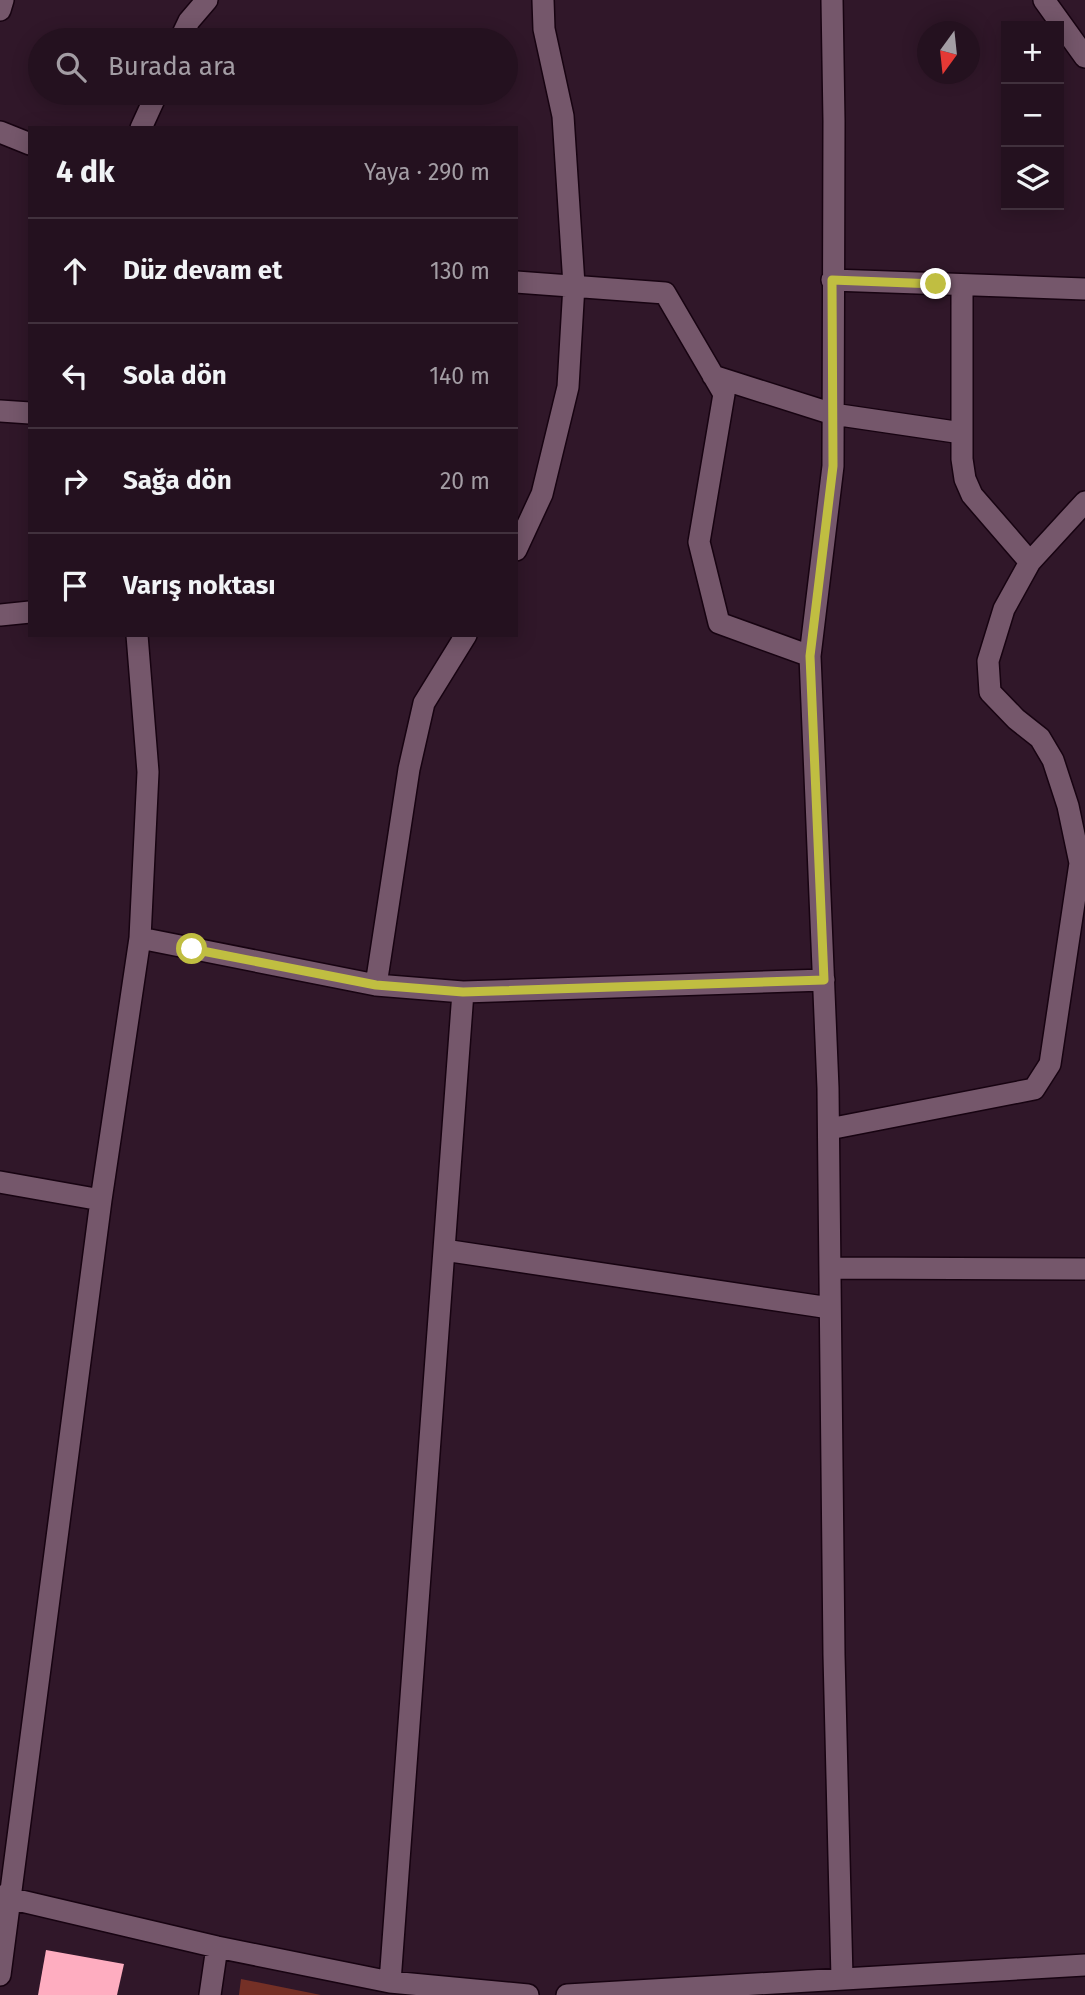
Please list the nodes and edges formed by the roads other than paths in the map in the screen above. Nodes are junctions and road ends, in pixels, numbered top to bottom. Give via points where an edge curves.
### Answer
1 (3, 0) edge
2 (207, 0) edge
3 (543, 0) edge
4 (832, 0) edge
5 (1044, 0) edge
6 (0, 10) edge
7 (185, 28) edge
8 (1085, 57) edge
9 (152, 105) edge
10 (142, 126) edge
11 (0, 132) edge
12 (28, 144) edge
13 (832, 280) junction
14 (518, 282) edge
15 (574, 285) junction
16 (962, 285) junction
17 (1085, 289) edge
18 (713, 376) junction
19 (0, 411) edge
20 (28, 413) edge
21 (833, 414) junction
22 (962, 433) junction
23 (1085, 502) edge
24 (518, 546) edge
25 (1030, 562) junction
26 (28, 612) edge
27 (0, 615) edge
28 (137, 637) edge
29 (465, 637) edge
30 (810, 656) junction
31 (1082, 863) edge
32 (140, 938) junction
33 (824, 980) junction
34 (376, 985) junction
35 (463, 992) junction
36 (829, 1129) junction
37 (0, 1182) edge
38 (101, 1200) junction
39 (444, 1250) junction
40 (830, 1268) junction
41 (1085, 1269) edge
42 (830, 1308) junction
43 (5, 1897) edge
44 (217, 1947) junction
45 (1085, 1965) edge
46 (0, 1975) edge
47 (842, 1978) junction
48 (390, 1982) junction
49 (210, 1995) edge
50 (528, 1995) edge
51 (567, 1995) edge

1 - 6 street
2 - 7 street
3 - 15 street via 544,29 563,116
4 - 13 street
5 - 8 street
9 - 10 street
11 - 12 street
13 - 16 street
13 - 21 street
14 - 15 street
15 - 18 street via 665,293
15 - 24 street via 568,387 542,494
16 - 17 street
16 - 22 street
18 - 21 street
18 - 30 street via 724,394 699,542 719,623
19 - 20 street
21 - 22 street
21 - 30 street via 833,466
22 - 25 street via 965,479 972,495
23 - 25 street
25 - 31 street via 1004,610 988,662 990,692 1040,738 1053,760
26 - 27 street
28 - 32 street via 148,772
29 - 34 street via 425,703 409,769
30 - 33 street
31 - 36 street via 1050,1065 1034,1089
32 - 34 street
32 - 38 street
33 - 35 street
33 - 36 street
34 - 35 street
35 - 39 street
36 - 40 street
37 - 38 street
38 - 43 street
39 - 42 street
39 - 48 street
40 - 41 street
40 - 42 street
42 - 47 street
43 - 44 street
43 - 46 street
44 - 48 street
44 - 49 street
45 - 47 street
47 - 51 street
48 - 50 street

